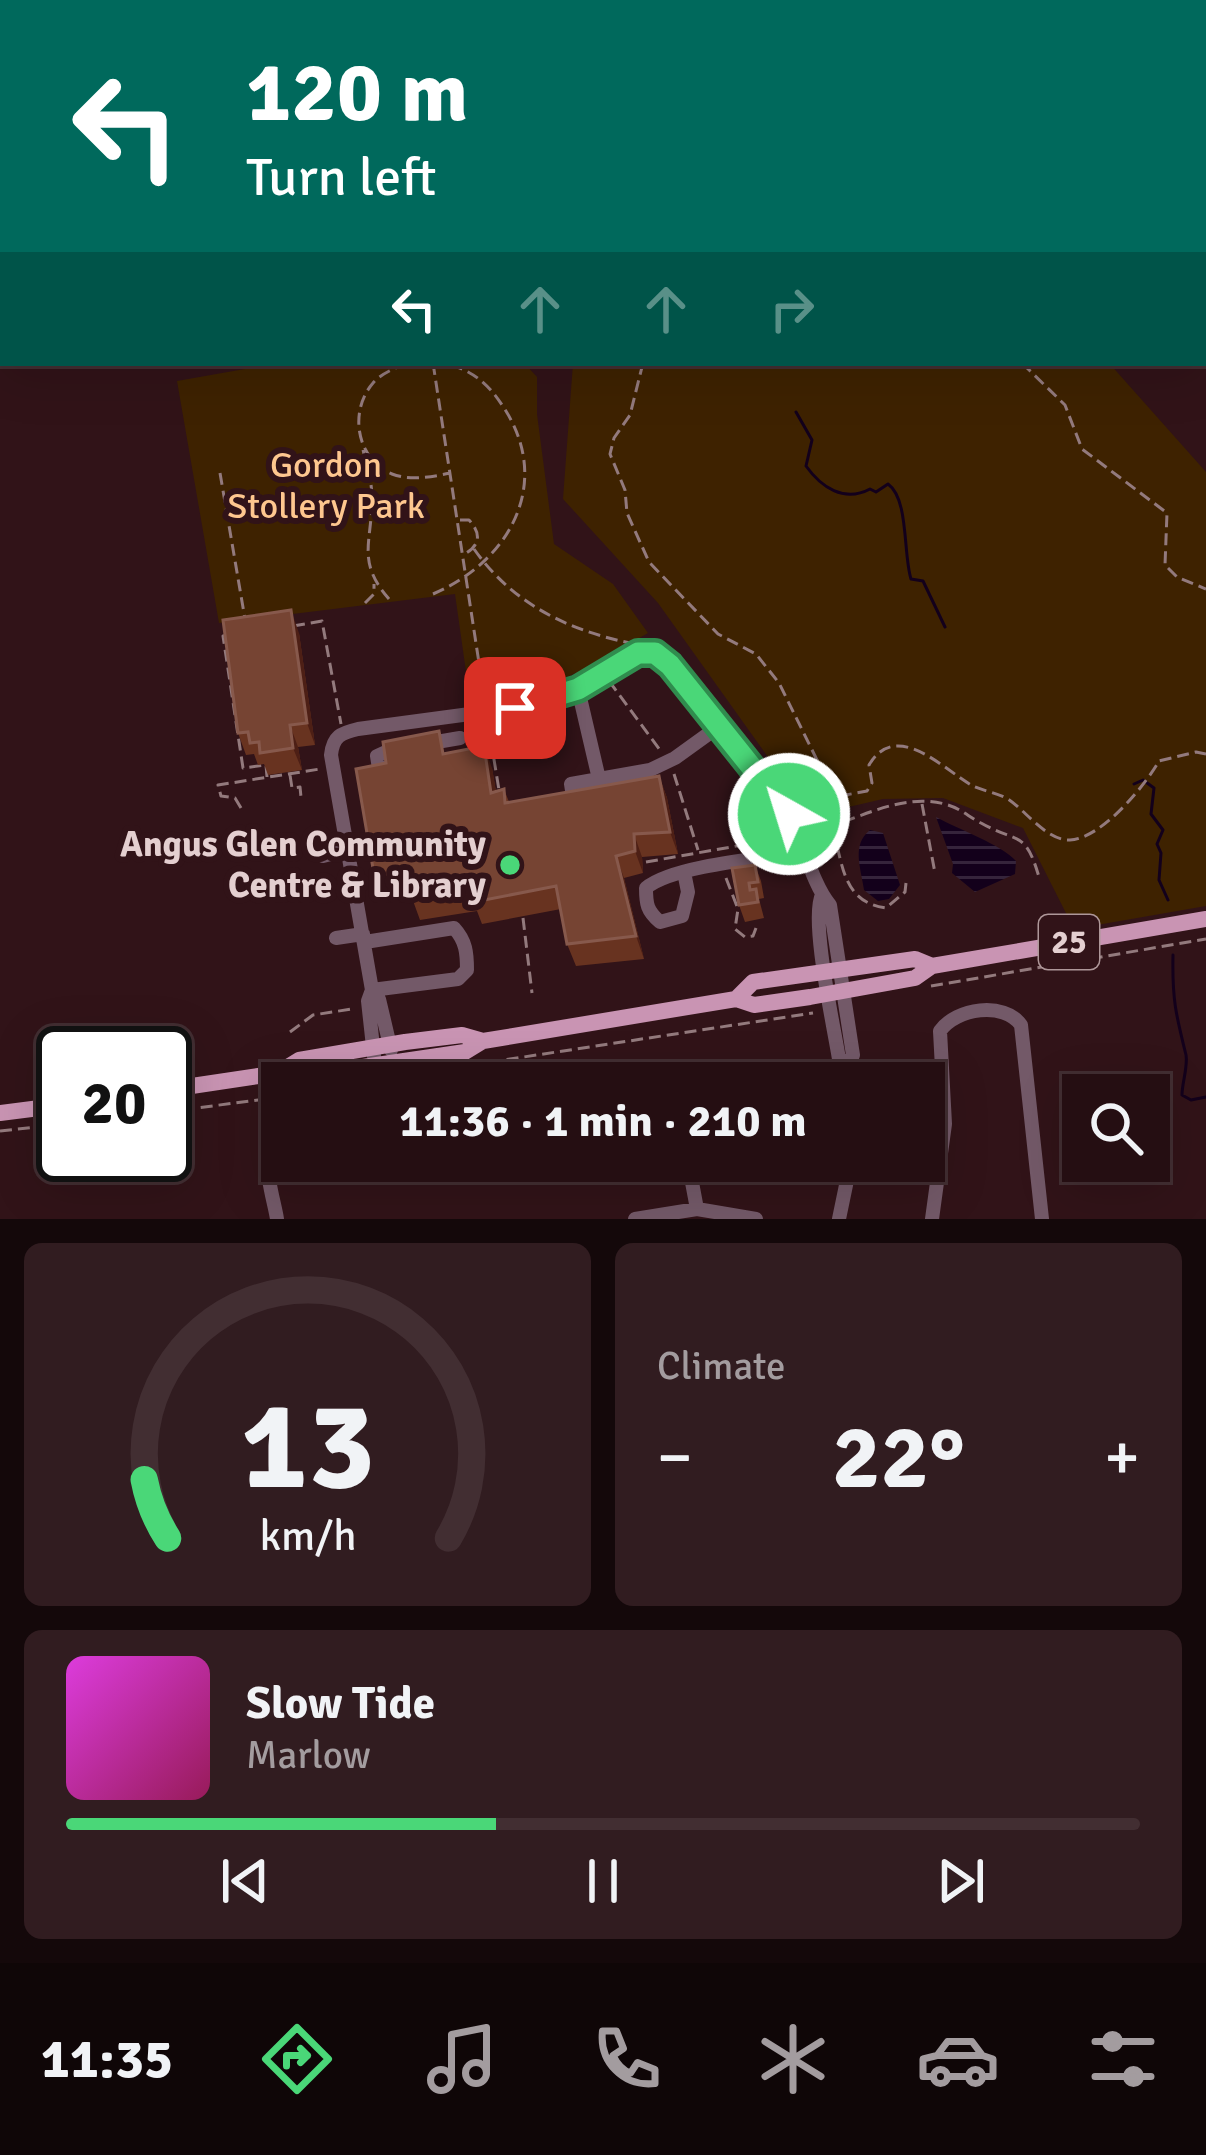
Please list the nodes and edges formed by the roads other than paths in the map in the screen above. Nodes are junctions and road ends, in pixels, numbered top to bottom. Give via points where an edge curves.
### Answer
1 (578, 689) junction
2 (456, 716) junction
3 (386, 727) junction
4 (718, 727) junction
5 (390, 750) junction
6 (380, 775) edge
7 (599, 779) junction
8 (573, 797) edge
9 (347, 850) junction
10 (806, 852) junction
11 (323, 856) dead end
12 (684, 872) dead end
13 (1206, 919) edge
14 (336, 938) dead end
15 (364, 938) junction
16 (932, 966) junction
17 (834, 970) junction
18 (838, 992) junction
19 (372, 993) junction
20 (736, 999) junction
21 (383, 1055) junction
22 (840, 1062) edge
23 (192, 1086) edge
24 (36, 1108) edge
25 (0, 1113) edge
26 (271, 1182) edge
27 (692, 1182) edge
28 (847, 1182) edge
29 (697, 1209) junction
30 (277, 1219) edge
31 (635, 1219) edge
32 (756, 1219) edge
33 (839, 1219) edge
34 (932, 1219) edge
35 (1042, 1219) edge

1 - 2 street
1 - 4 street via 638,653 655,653
1 - 7 street
2 - 3 street
2 - 5 street via 461,744
3 - 5 street
3 - 9 street via 341,733 332,742
4 - 7 street via 650,770
4 - 10 street via 789,814
5 - 6 street via 377,756
7 - 8 street via 571,784
9 - 11 street
9 - 15 street
10 - 12 street
10 - 17 street via 830,905
13 - 16 main road, 25
14 - 15 street
15 - 19 street
15 - 19 street via 454,928 467,956 458,979
16 - 17 main road, 25 via 915,959
16 - 18 main road, 25
17 - 18 street
17 - 20 main road, 25 via 753,982
18 - 20 main road, 25 via 754,1005
18 - 22 street
19 - 21 street
20 - 21 main road, 25 via 483,1041 462,1035
21 - 23 main road, 25 via 298,1060 278,1073
24 - 25 main road
26 - 30 street
27 - 29 street
28 - 33 street
29 - 31 street
29 - 32 street
34 - 35 street via 945,1124 940,1031 955,1018 995,1010 1011,1013 1022,1029

